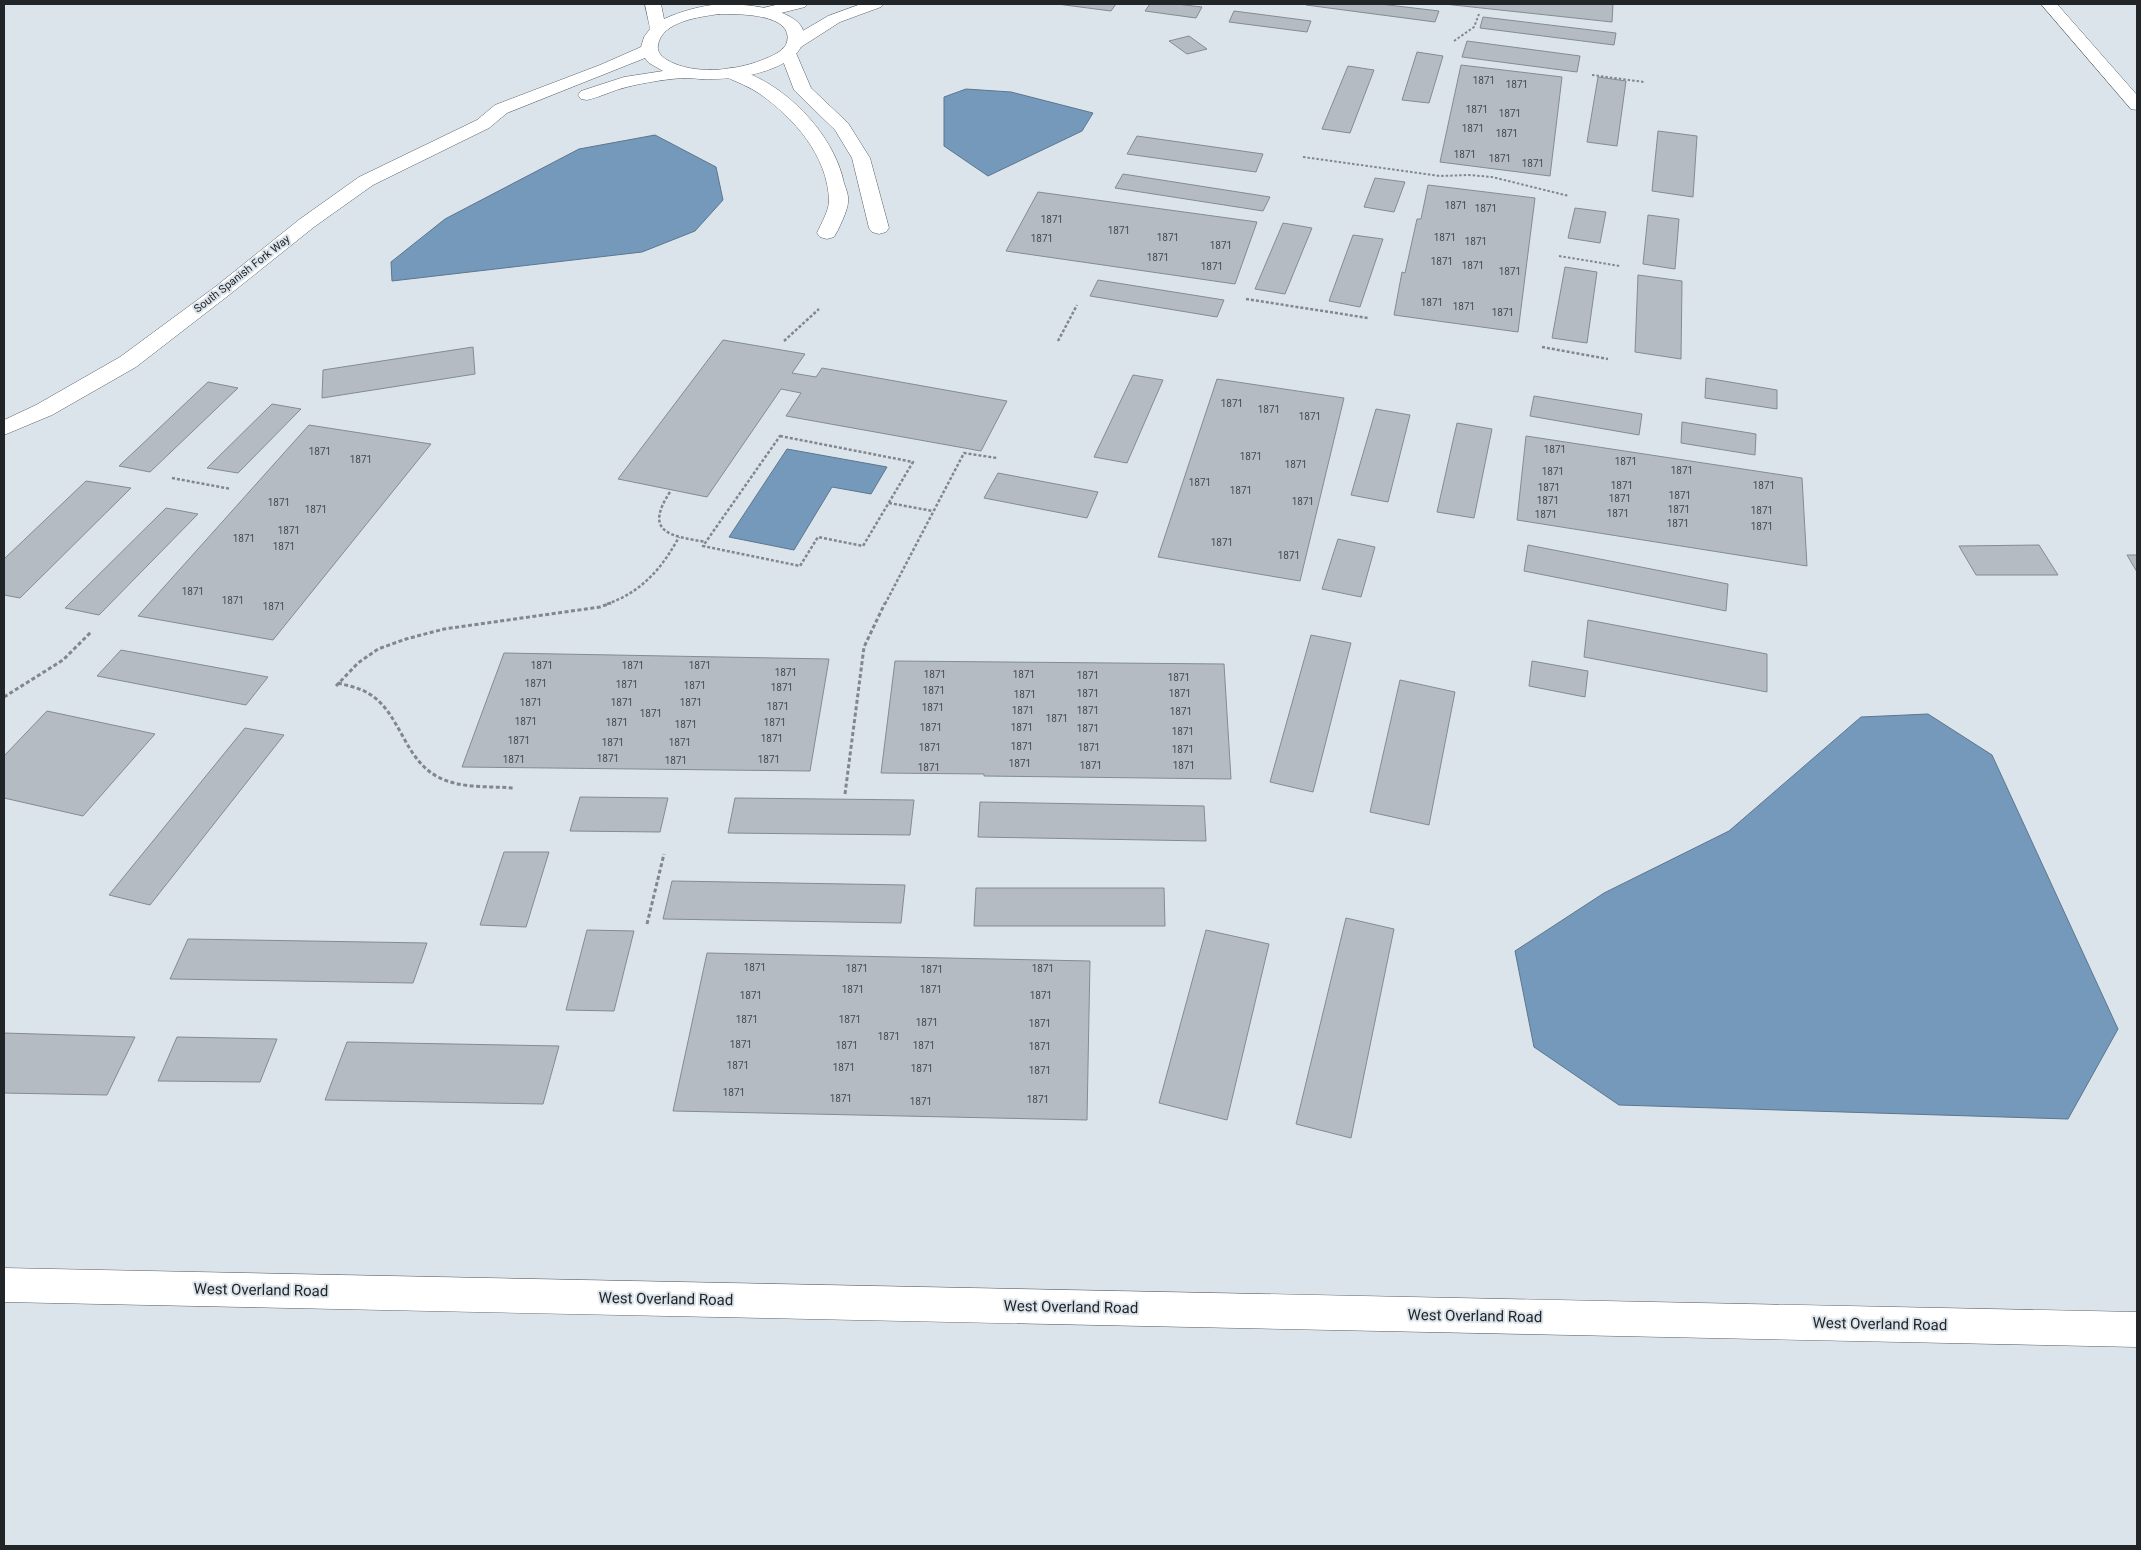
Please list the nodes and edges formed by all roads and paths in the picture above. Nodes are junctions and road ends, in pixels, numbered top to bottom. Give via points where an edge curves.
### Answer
1 (654, 4) edge
2 (799, 4) edge
3 (875, 4) edge
4 (2049, 4) edge
5 (712, 6) edge
6 (765, 12) junction
7 (1479, 14) dead end
8 (658, 30) junction
9 (1454, 41) dead end
10 (792, 48) junction
11 (649, 50) junction
12 (686, 72) junction
13 (732, 73) junction
14 (1592, 75) dead end
15 (1644, 82) dead end
16 (571, 101) dead end
17 (2137, 105) edge
18 (554, 107) dead end
19 (482, 124) junction
20 (1302, 157) dead end
21 (1569, 196) dead end
22 (879, 228) dead end
23 (827, 232) dead end
24 (1558, 256) dead end
25 (1620, 266) dead end
26 (1246, 299) dead end
27 (1076, 305) dead end
28 (819, 309) dead end
29 (1368, 318) dead end
30 (784, 340) dead end
31 (1058, 341) dead end
32 (1542, 347) dead end
33 (1608, 359) dead end
34 (4, 428) edge
35 (997, 458) dead end
36 (172, 478) dead end
37 (231, 489) dead end
38 (670, 492) dead end
39 (889, 503) junction
40 (933, 511) junction
41 (679, 537) junction
42 (706, 542) junction
43 (91, 632) dead end
44 (4, 697) edge
45 (514, 788) dead end
46 (845, 794) dead end
47 (664, 854) dead end
48 (647, 924) dead end
49 (4, 1285) edge
50 (2137, 1330) edge

1 - 8 street
2 - 6 street
3 - 10 street via 834,19
4 - 17 street
5 - 6 street
5 - 8 street
6 - 10 street via 791,25 796,34
7 - 9 path via 1474,27
8 - 11 street via 650,39
10 - 13 street via 774,62
10 - 22 street via 803,90 842,127 861,158
11 - 12 street via 655,59
11 - 19 street, South Spanish Fork Way via 501,109
12 - 13 street
12 - 16 street via 624,82
13 - 23 street via 766,89 794,112 814,136 832,168 839,202
14 - 15 path
18 - 19 street, South Spanish Fork Way via 527,116
19 - 34 street, South Spanish Fork Way via 366,182 307,223 128,362 44,410
20 - 21 path via 1440,176 1492,177
24 - 25 path
26 - 29 path
27 - 31 path
28 - 30 path
32 - 33 path
35 - 40 path via 964,452
36 - 37 path
38 - 41 path via 657,514 666,532
39 - 40 path
39 - 42 path via 863,546 818,537 800,566 703,546
39 - 42 path via 913,462 780,436
40 - 46 path via 864,647
41 - 42 path
41 - 45 path via 660,569 647,583 617,602 444,629 406,639 378,649 337,684 373,696 417,760 437,776 459,784
43 - 44 path via 63,660
47 - 48 path
49 - 50 street, West Overland Road

